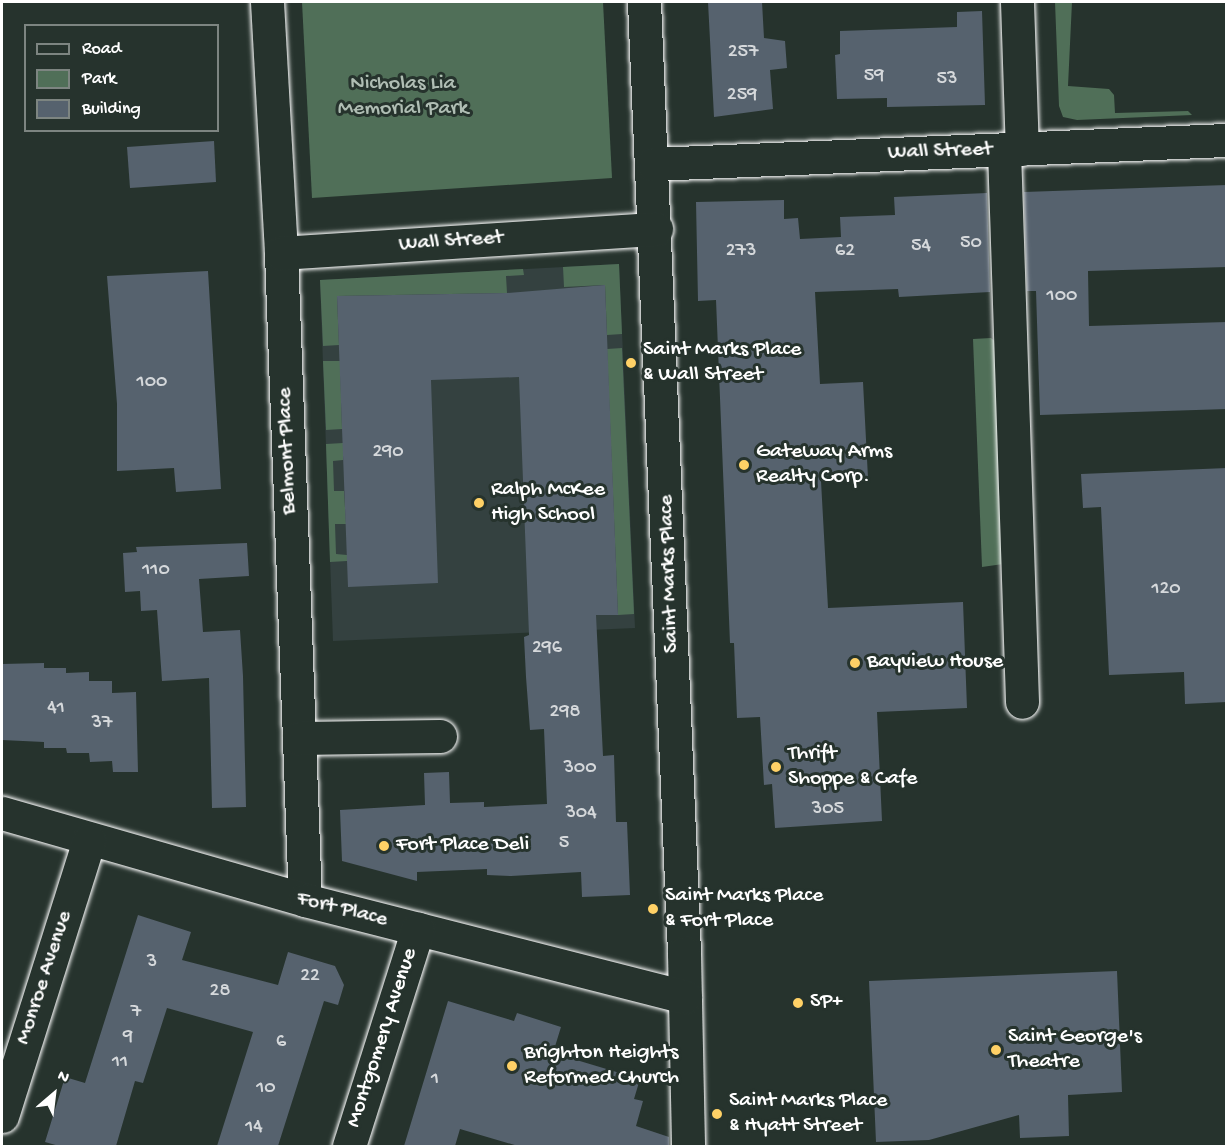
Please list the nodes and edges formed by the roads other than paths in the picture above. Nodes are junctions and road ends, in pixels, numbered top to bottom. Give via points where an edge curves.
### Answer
1 (267, 2) edge
2 (644, 2) edge
3 (1017, 2) edge
4 (1227, 140) edge
5 (1013, 149) junction
6 (653, 165) junction
7 (656, 229) junction
8 (281, 253) junction
9 (1022, 702) dead end
10 (440, 736) dead end
11 (299, 738) junction
12 (2, 813) edge
13 (89, 840) junction
14 (305, 900) junction
15 (418, 929) junction
16 (685, 997) junction
17 (2, 1116) edge
18 (349, 1146) edge
19 (687, 1146) edge

1 - 8 street, Belmont Place
2 - 6 street, Saint Marks Place
3 - 5 street
4 - 5 street, Wall Street
5 - 6 street, Wall Street
5 - 9 street
6 - 7 street, Saint Marks Place
7 - 8 street, Wall Street
7 - 16 street, Saint Marks Place
8 - 11 street, Belmont Place
10 - 11 street
11 - 14 street, Belmont Place
12 - 13 street, Fort Place
13 - 14 street, Fort Place
13 - 17 street, Monroe Avenue
14 - 15 street, Fort Place
15 - 16 street, Fort Place
15 - 18 street, Montgomery Avenue
16 - 19 street, Saint Marks Place

